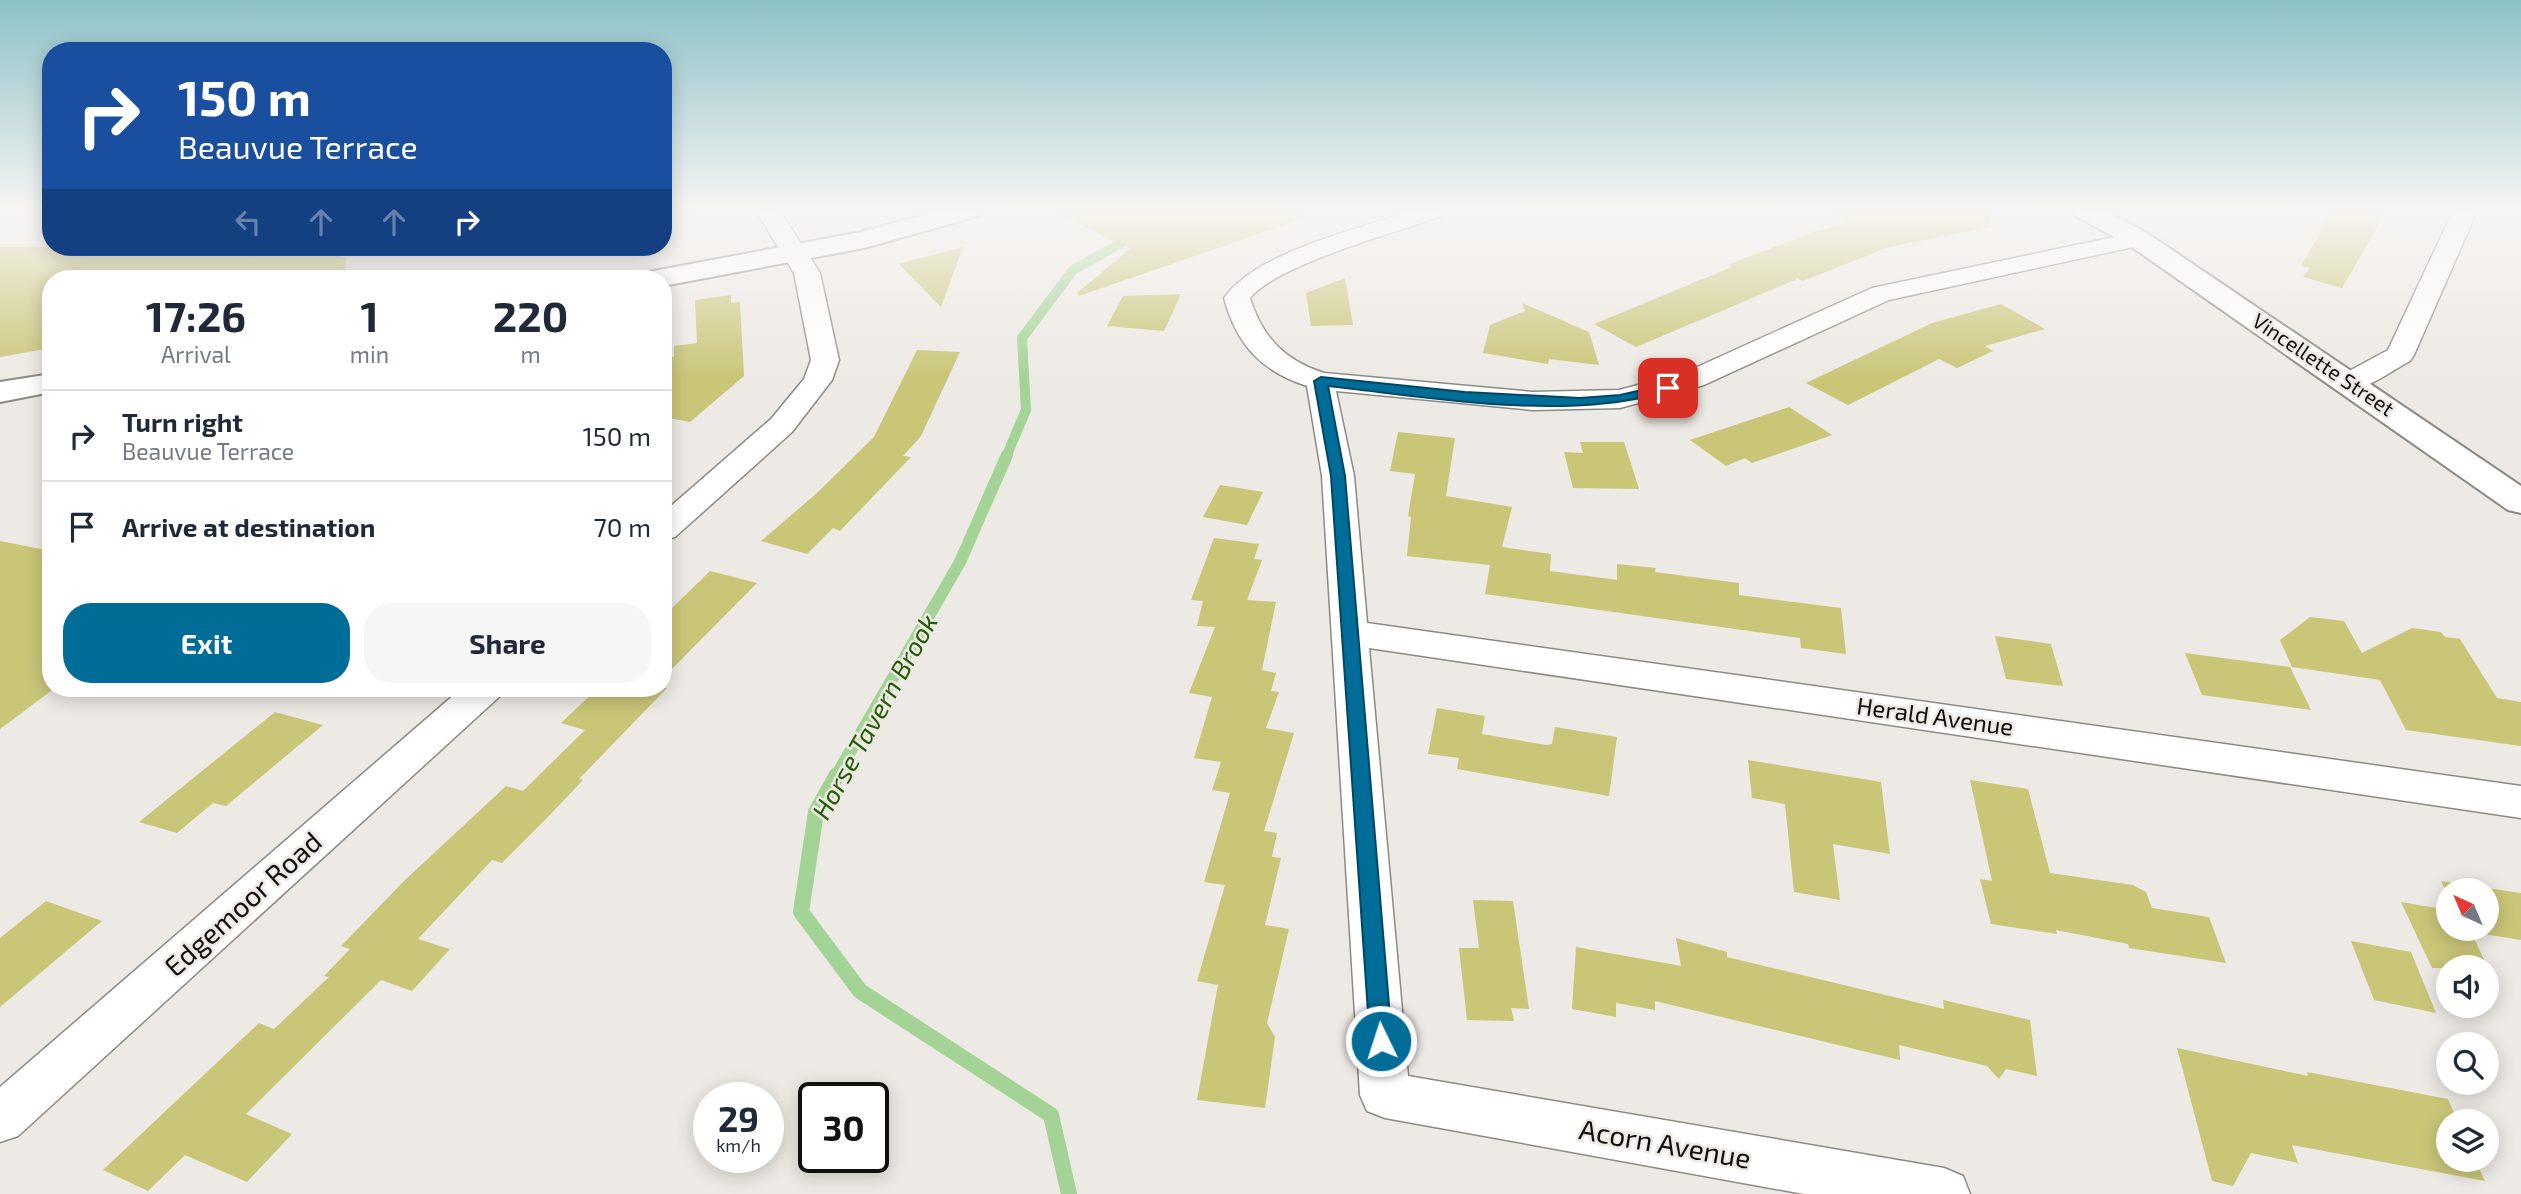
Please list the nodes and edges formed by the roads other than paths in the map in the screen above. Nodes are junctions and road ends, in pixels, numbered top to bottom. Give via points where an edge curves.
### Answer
1 (724, 267) edge
2 (804, 267) edge
3 (1277, 267) edge
4 (2008, 267) edge
5 (2179, 267) edge
6 (2440, 267) edge
7 (672, 276) edge
8 (1321, 381) junction
9 (2350, 382) junction
10 (42, 385) edge
11 (0, 392) edge
12 (2521, 502) edge
13 (672, 522) edge
14 (1350, 633) junction
15 (476, 697) edge
16 (2521, 802) edge
17 (0, 1119) edge
18 (1944, 1194) edge

1 - 7 street
2 - 13 street via 825,360 820,379 788,419
3 - 8 street via 1245,286 1237,298 1240,311 1266,352 1288,370
4 - 8 street via 1881,294 1694,379 1620,399 1533,401
5 - 9 street, Vincellette Street
6 - 9 street via 2400,355
8 - 14 street via 1338,476
9 - 12 street, Vincellette Street
10 - 11 street
14 - 16 street, Herald Avenue
14 - 18 street, Acorn Avenue via 1385,1095
15 - 17 street, Edgemoor Road

